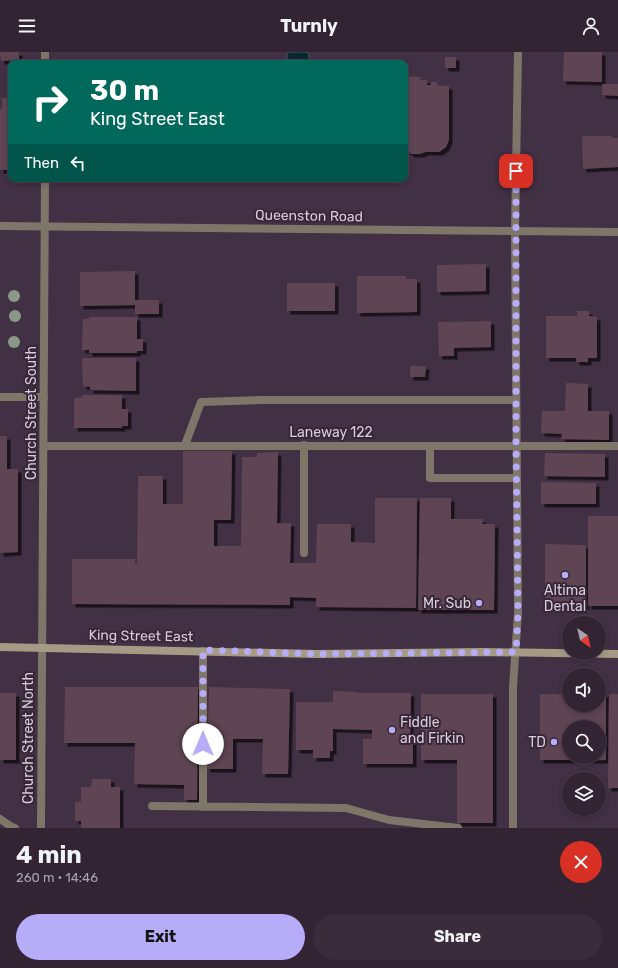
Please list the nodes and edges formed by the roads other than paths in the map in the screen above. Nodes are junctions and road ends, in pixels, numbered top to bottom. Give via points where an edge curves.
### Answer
1 (518, 52) edge
2 (45, 182) edge
3 (0, 226) edge
4 (44, 227) junction
5 (516, 231) junction
6 (618, 232) edge
7 (0, 397) edge
8 (44, 397) junction
9 (516, 400) junction
10 (185, 445) junction
11 (304, 445) junction
12 (44, 446) junction
13 (430, 446) junction
14 (516, 446) junction
15 (618, 446) edge
16 (516, 478) junction
17 (304, 553) dead end
18 (0, 647) edge
19 (42, 648) junction
20 (203, 650) junction
21 (516, 652) junction
22 (618, 654) edge
23 (152, 806) dead end
24 (203, 807) junction
25 (0, 819) edge
26 (15, 828) edge
27 (41, 828) edge
28 (458, 828) edge
29 (513, 828) edge

1 - 5 street
2 - 4 street, Church Street South
3 - 4 street, Queenston Road
4 - 5 street, Queenston Road
4 - 8 street, Church Street South
5 - 6 street, Queenston Road
5 - 9 street
7 - 8 street
8 - 12 street, Church Street South
9 - 10 street via 201,402
9 - 14 street
10 - 11 street, Laneway 122
10 - 12 street, Laneway 122
11 - 13 street, Laneway 122
11 - 17 street
12 - 19 street, Church Street South
13 - 14 street, Laneway 122
13 - 16 street via 430,478
14 - 15 street, Laneway 122
14 - 16 street
16 - 21 street
18 - 19 main road, King Street East
19 - 20 main road, King Street East
19 - 27 street, Church Street North
20 - 21 main road, King Street East via 317,654
20 - 24 street
21 - 22 main road, King Street East
21 - 29 street via 513,687
23 - 24 street
24 - 28 street via 346,808 389,820
25 - 26 street

